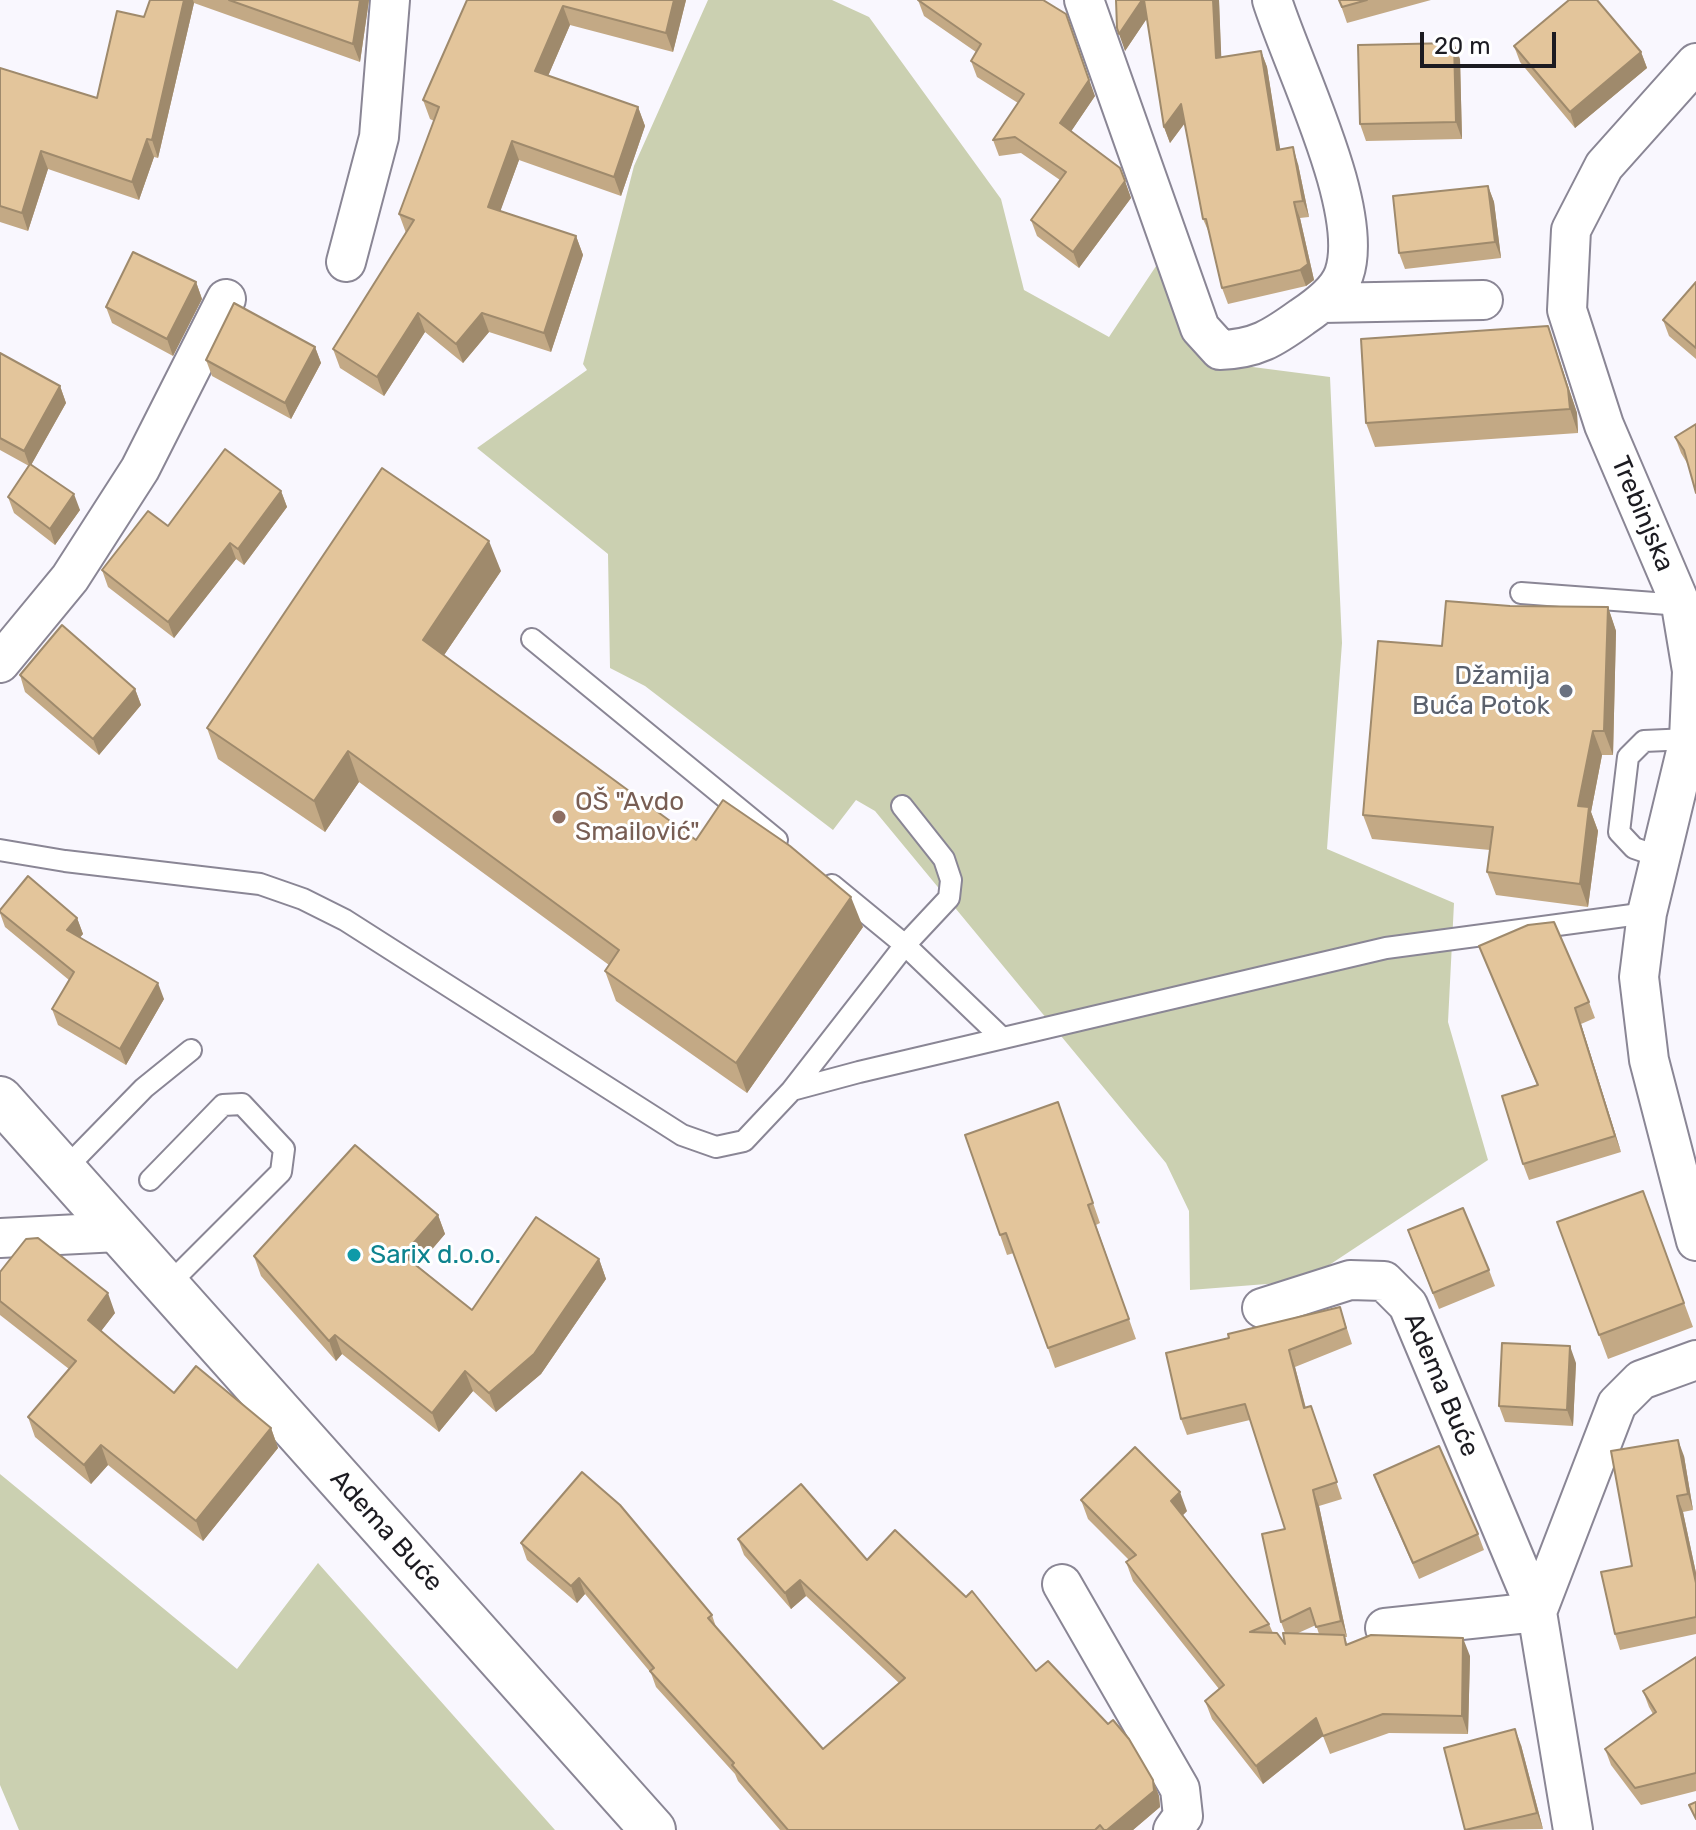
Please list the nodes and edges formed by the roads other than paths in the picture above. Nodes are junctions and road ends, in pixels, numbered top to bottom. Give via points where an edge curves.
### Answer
1 (390, 0) edge
2 (1084, 0) edge
3 (1272, 0) edge
4 (1696, 63) edge
5 (346, 262) dead end
6 (226, 299) dead end
7 (1483, 300) dead end
8 (1322, 303) junction
9 (1521, 593) dead end
10 (1681, 605) junction
11 (532, 639) dead end
12 (0, 663) edge
13 (1693, 696) edge
14 (902, 806) dead end
15 (0, 850) edge
16 (797, 856) edge
17 (1660, 857) junction
18 (821, 876) edge
19 (1647, 913) junction
20 (905, 945) junction
21 (1002, 1038) junction
22 (191, 1050) dead end
23 (792, 1090) junction
24 (0, 1099) edge
25 (63, 1171) junction
26 (150, 1180) dead end
27 (118, 1232) junction
28 (0, 1238) edge
29 (1696, 1241) edge
30 (168, 1285) junction
31 (1262, 1308) dead end
32 (1696, 1360) edge
33 (1062, 1584) dead end
34 (1537, 1612) junction
35 (1385, 1628) dead end
36 (653, 1830) edge
37 (1173, 1830) edge
38 (1573, 1830) edge

1 - 5 street via 379,137
2 - 8 street via 1200,328 1220,350 1249,349
3 - 8 street via 1340,184 1349,228 1344,275
4 - 10 street, Trebinjska via 1604,166 1571,230 1567,310 1604,425
6 - 12 street via 140,469 70,578
7 - 8 street
9 - 10 lane
10 - 13 street, Trebinjska
11 - 16 lane
13 - 17 street, Trebinjska
13 - 17 lane via 1628,757 1619,832 1634,848
14 - 20 lane via 944,859 951,880 949,898
15 - 23 lane via 260,884 303,899 345,920 682,1135 716,1147 744,1141
17 - 19 street, Trebinjska
18 - 20 lane
19 - 21 lane via 1386,948
19 - 29 street, Trebinjska via 1639,977 1649,1060
20 - 21 lane
20 - 23 lane
21 - 23 lane
22 - 25 lane via 144,1088
24 - 25 street, Adema Buće
25 - 27 street, Adema Buće
26 - 30 lane via 223,1105 242,1104 284,1149 281,1172
27 - 28 street
27 - 30 street, Adema Buće
30 - 36 street, Adema Buće
31 - 34 street, Adema Buće via 1350,1280 1384,1281 1408,1305
32 - 34 street via 1641,1380 1617,1404
33 - 37 street via 1180,1789 1183,1816
34 - 35 street
34 - 38 street, Adema Buće

